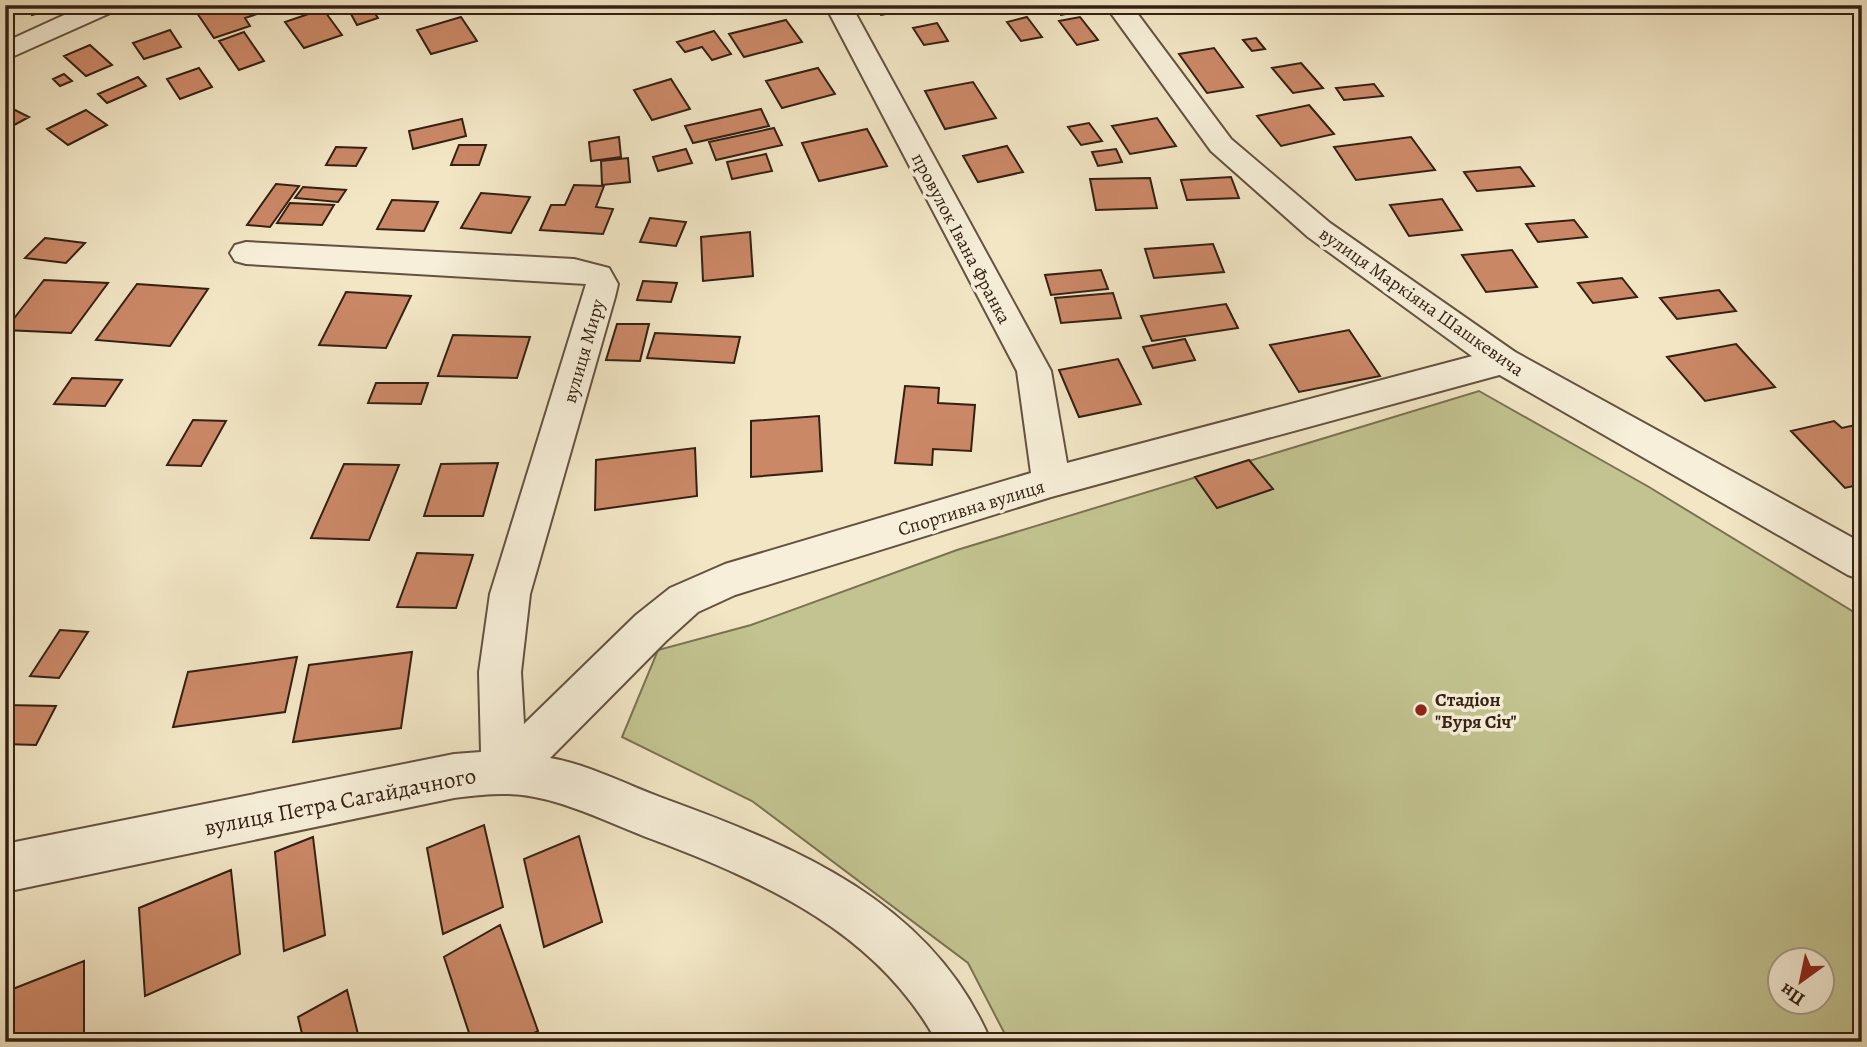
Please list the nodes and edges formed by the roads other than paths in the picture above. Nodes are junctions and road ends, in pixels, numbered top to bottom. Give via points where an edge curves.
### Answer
1 (108, 5) edge
2 (838, 5) edge
3 (1118, 5) edge
4 (5, 52) edge
5 (246, 253) dead end
6 (1503, 361) junction
7 (1051, 482) junction
8 (1862, 563) edge
9 (504, 772) junction
10 (5, 868) edge
11 (965, 1042) edge

1 - 4 street
2 - 7 street, провулок Івана Франка via 1034,371
3 - 6 street, вулиця Маркіяна Шашкевича via 1221,145 1319,230
5 - 9 street, вулиця Миру via 574,270 598,276 602,284 510,594 500,672
6 - 7 street, Спортивна вулиця
6 - 8 street, вулиця Маркіяна Шашкевича
7 - 9 street, Спортивна вулиця via 725,582 684,600
9 - 10 street, вулиця Петра Сагайдачного via 454,776
9 - 11 street, вулиця Петра Сагайдачного via 556,781 755,855 843,905 887,940 936,990

